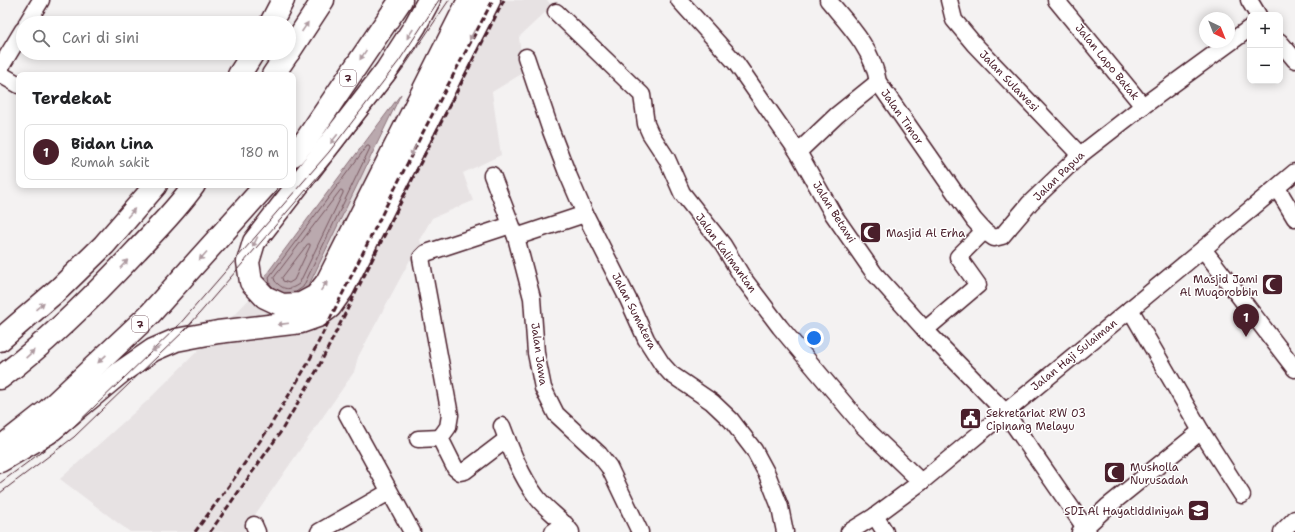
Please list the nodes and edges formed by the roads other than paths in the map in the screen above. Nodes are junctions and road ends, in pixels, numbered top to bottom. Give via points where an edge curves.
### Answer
1 (41, 0) edge
2 (283, 0) edge
3 (323, 0) edge
4 (401, 0) edge
5 (429, 0) edge
6 (469, 0) edge
7 (489, 0) edge
8 (679, 0) edge
9 (828, 0) edge
10 (949, 0) edge
11 (1056, 0) edge
12 (1249, 0) edge
13 (556, 12) dead end
14 (1256, 12) edge
15 (31, 16) edge
16 (275, 16) edge
17 (1247, 30) edge
18 (296, 41) edge
19 (16, 42) edge
20 (1283, 46) edge
21 (526, 57) dead end
22 (249, 60) edge
23 (284, 60) edge
24 (1295, 60) edge
25 (0, 68) edge
26 (241, 72) edge
27 (276, 72) edge
28 (0, 74) edge
29 (878, 82) junction
30 (16, 83) edge
31 (1143, 106) junction
32 (296, 151) edge
33 (798, 152) junction
34 (1080, 155) junction
35 (1295, 172) edge
36 (492, 175) dead end
37 (153, 188) edge
38 (192, 188) edge
39 (263, 188) edge
40 (296, 188) edge
41 (296, 188) edge
42 (1277, 188) junction
43 (585, 214) junction
44 (1295, 218) edge
45 (514, 231) junction
46 (984, 231) junction
47 (1203, 249) junction
48 (1130, 309) junction
49 (925, 330) junction
50 (0, 340) edge
51 (1295, 369) edge
52 (0, 378) edge
53 (1005, 412) junction
54 (347, 414) dead end
55 (1201, 431) junction
56 (440, 438) junction
57 (418, 439) dead end
58 (0, 448) edge
59 (0, 461) edge
60 (921, 482) junction
61 (389, 492) junction
62 (1242, 495) dead end
63 (875, 516) junction
64 (1295, 520) edge
65 (563, 529) edge
66 (1084, 531) edge
67 (319, 532) edge
68 (412, 532) edge
69 (640, 532) edge
70 (785, 532) edge
71 (848, 532) edge
72 (885, 532) edge
73 (1282, 532) edge

1 - 15 street
2 - 16 highway
18 -> 3 highway
4 -> 32 highway, 7 via 306,140
5 -> 40 highway via 386,71
41 -> 6 highway via 254,242 248,262 250,282 265,297 282,305 301,304 316,296 327,282
7 -> 59 highway via 342,290 330,307 318,316 301,322 218,332 176,340 153,350 121,372 48,433
8 - 33 street, Jalan Betawi via 736,63
9 - 29 street, Jalan Timor via 872,59
10 - 34 street, Jalan Sulawesi via 954,20 974,44
11 - 31 street, Jalan Lapo Batak
12 - 14 street
13 - 60 street, Jalan Kalimantan via 642,95 646,124 667,159 682,193 723,245 743,278 780,327 864,427
17 - 31 street, Jalan Papua
19 - 25 street
20 - 24 street
21 - 43 street, Jalan Sumatera via 551,131
22 - 26 highway
23 - 27 highway
28 - 30 street
29 - 33 street via 837,115
29 - 46 street, Jalan Timor
31 - 34 street, Jalan Papua
33 - 49 street, Jalan Betawi via 833,214 874,273
34 - 46 street, Jalan Papua via 1030,204 1002,236 994,238
35 - 42 street, Jalan Haji Sulaiman
36 - 45 street, Jalan Jawa
50 -> 37 highway via 60,288
52 -> 38 highway via 22,362 104,285 181,203
39 -> 58 highway, 7 via 150,314 47,411
42 - 44 street
42 - 47 street, Jalan Haji Sulaiman
43 - 45 street
43 - 70 street, Jalan Sumatera via 646,339 662,364 671,374 712,402 754,450 780,507
45 - 56 street via 426,252 421,258 450,415 448,427
45 - 69 street, Jalan Jawa via 532,298 536,353 543,388 556,414 599,454 609,467
46 - 49 street via 958,257 978,285
47 - 48 street, Jalan Haji Sulaiman
47 - 51 street
48 - 53 street, Jalan Haji Sulaiman
48 - 55 street
49 - 53 street, Jalan Betawi
53 - 60 street, Jalan Haji Sulaiman
53 - 66 street, Jalan Betawi
54 - 61 street
55 - 62 street
55 - 66 street via 1107,507
56 - 57 street
56 - 65 street via 455,468 460,472 466,471 504,433 536,497
60 - 63 street, Jalan Haji Sulaiman
61 - 67 street
61 - 68 street
63 - 71 street, Jalan Haji Sulaiman
63 - 72 street
64 - 73 street

